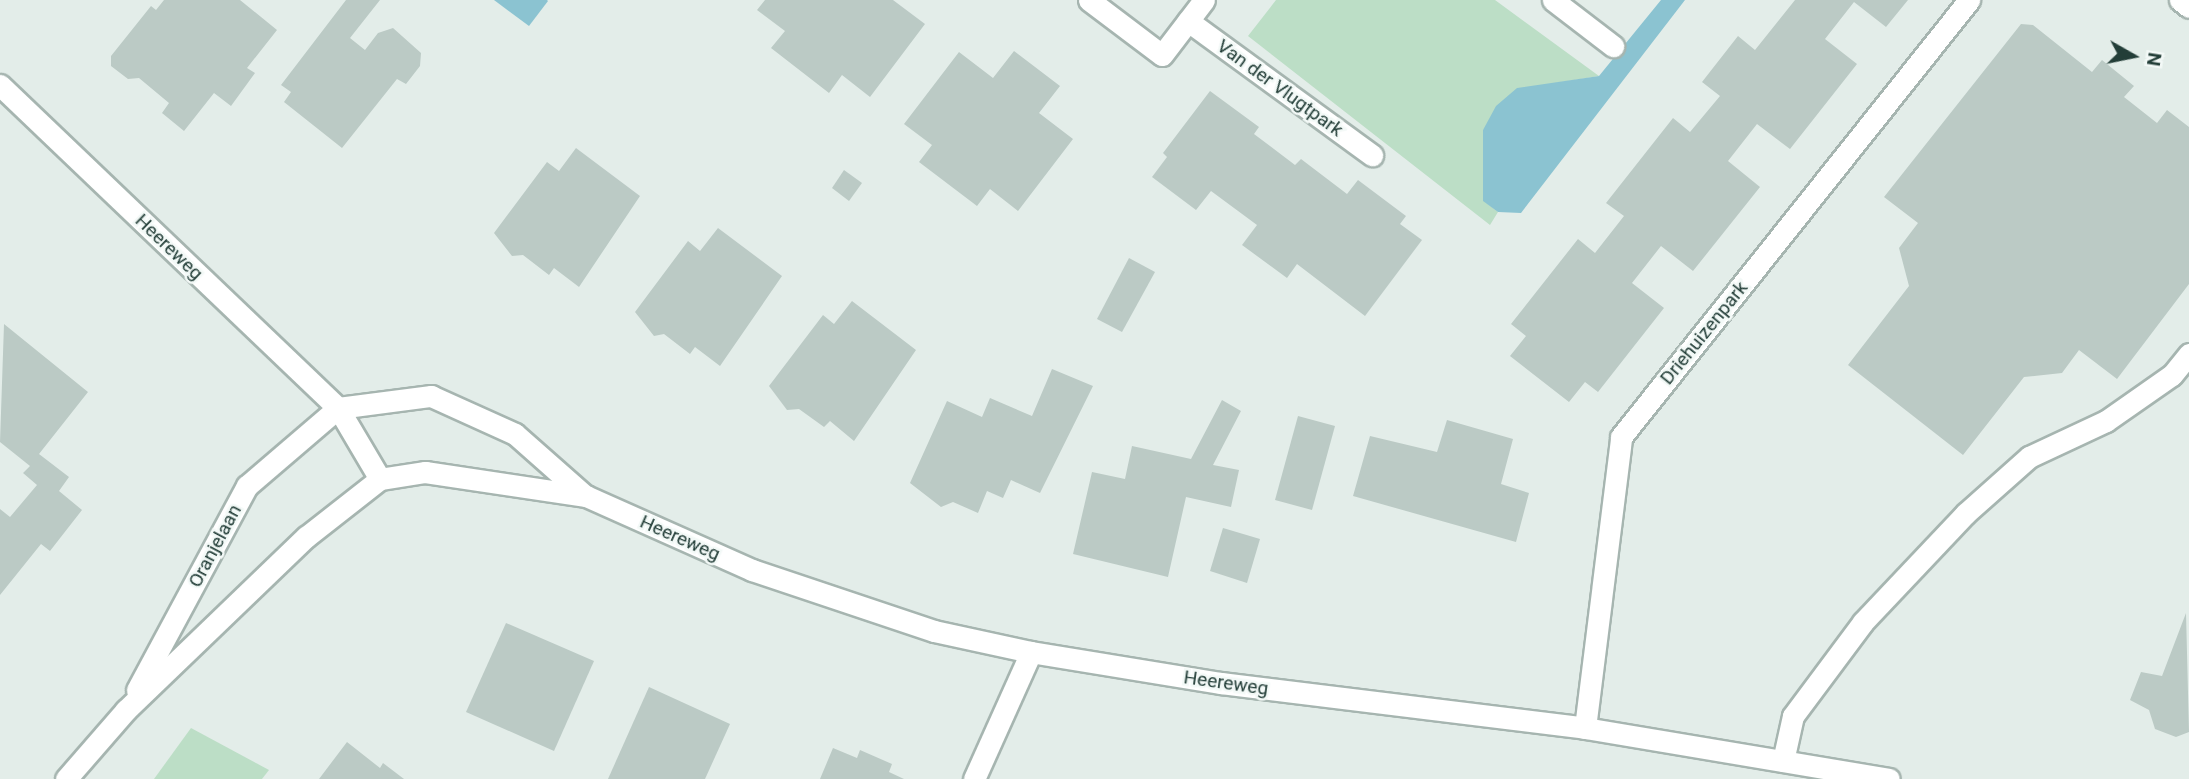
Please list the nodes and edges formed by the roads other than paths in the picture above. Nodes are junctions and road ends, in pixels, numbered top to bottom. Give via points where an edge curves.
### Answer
1 (1089, 0) edge
2 (1203, 0) edge
3 (1552, 0) edge
4 (1969, 0) edge
5 (2180, 0) edge
6 (2189, 7) edge
7 (1188, 21) junction
8 (1613, 46) dead end
9 (0, 85) edge
10 (1372, 155) dead end
11 (2189, 354) edge
12 (338, 408) junction
13 (380, 479) junction
14 (586, 496) junction
15 (1031, 652) junction
16 (125, 710) junction
17 (1585, 728) junction
18 (1783, 761) junction
19 (66, 779) edge
20 (974, 779) edge
21 (1889, 779) edge

1 - 7 main road via 1162,55
2 - 7 main road
3 - 8 main road
4 - 17 main road, Driehuizenpark via 1621,438
5 - 6 main road
7 - 10 main road, Van der Vlugtpark
9 - 12 main road, Heereweg
11 - 18 main road via 2172,374 2106,421 2029,457 1965,514 1863,622 1801,706
12 - 13 main road, Heereweg
12 - 14 main road, Heereweg via 431,396 515,434
12 - 16 main road, Oranjelaan via 247,486
13 - 14 main road, Heereweg via 425,472
13 - 16 main road, Oranjelaan via 306,537
14 - 15 main road, Heereweg via 752,570 934,631
15 - 17 main road, Heereweg via 1222,684
15 - 20 main road
16 - 19 main road, Oranjelaan
17 - 18 main road, Heereweg
18 - 21 main road, Heereweg

